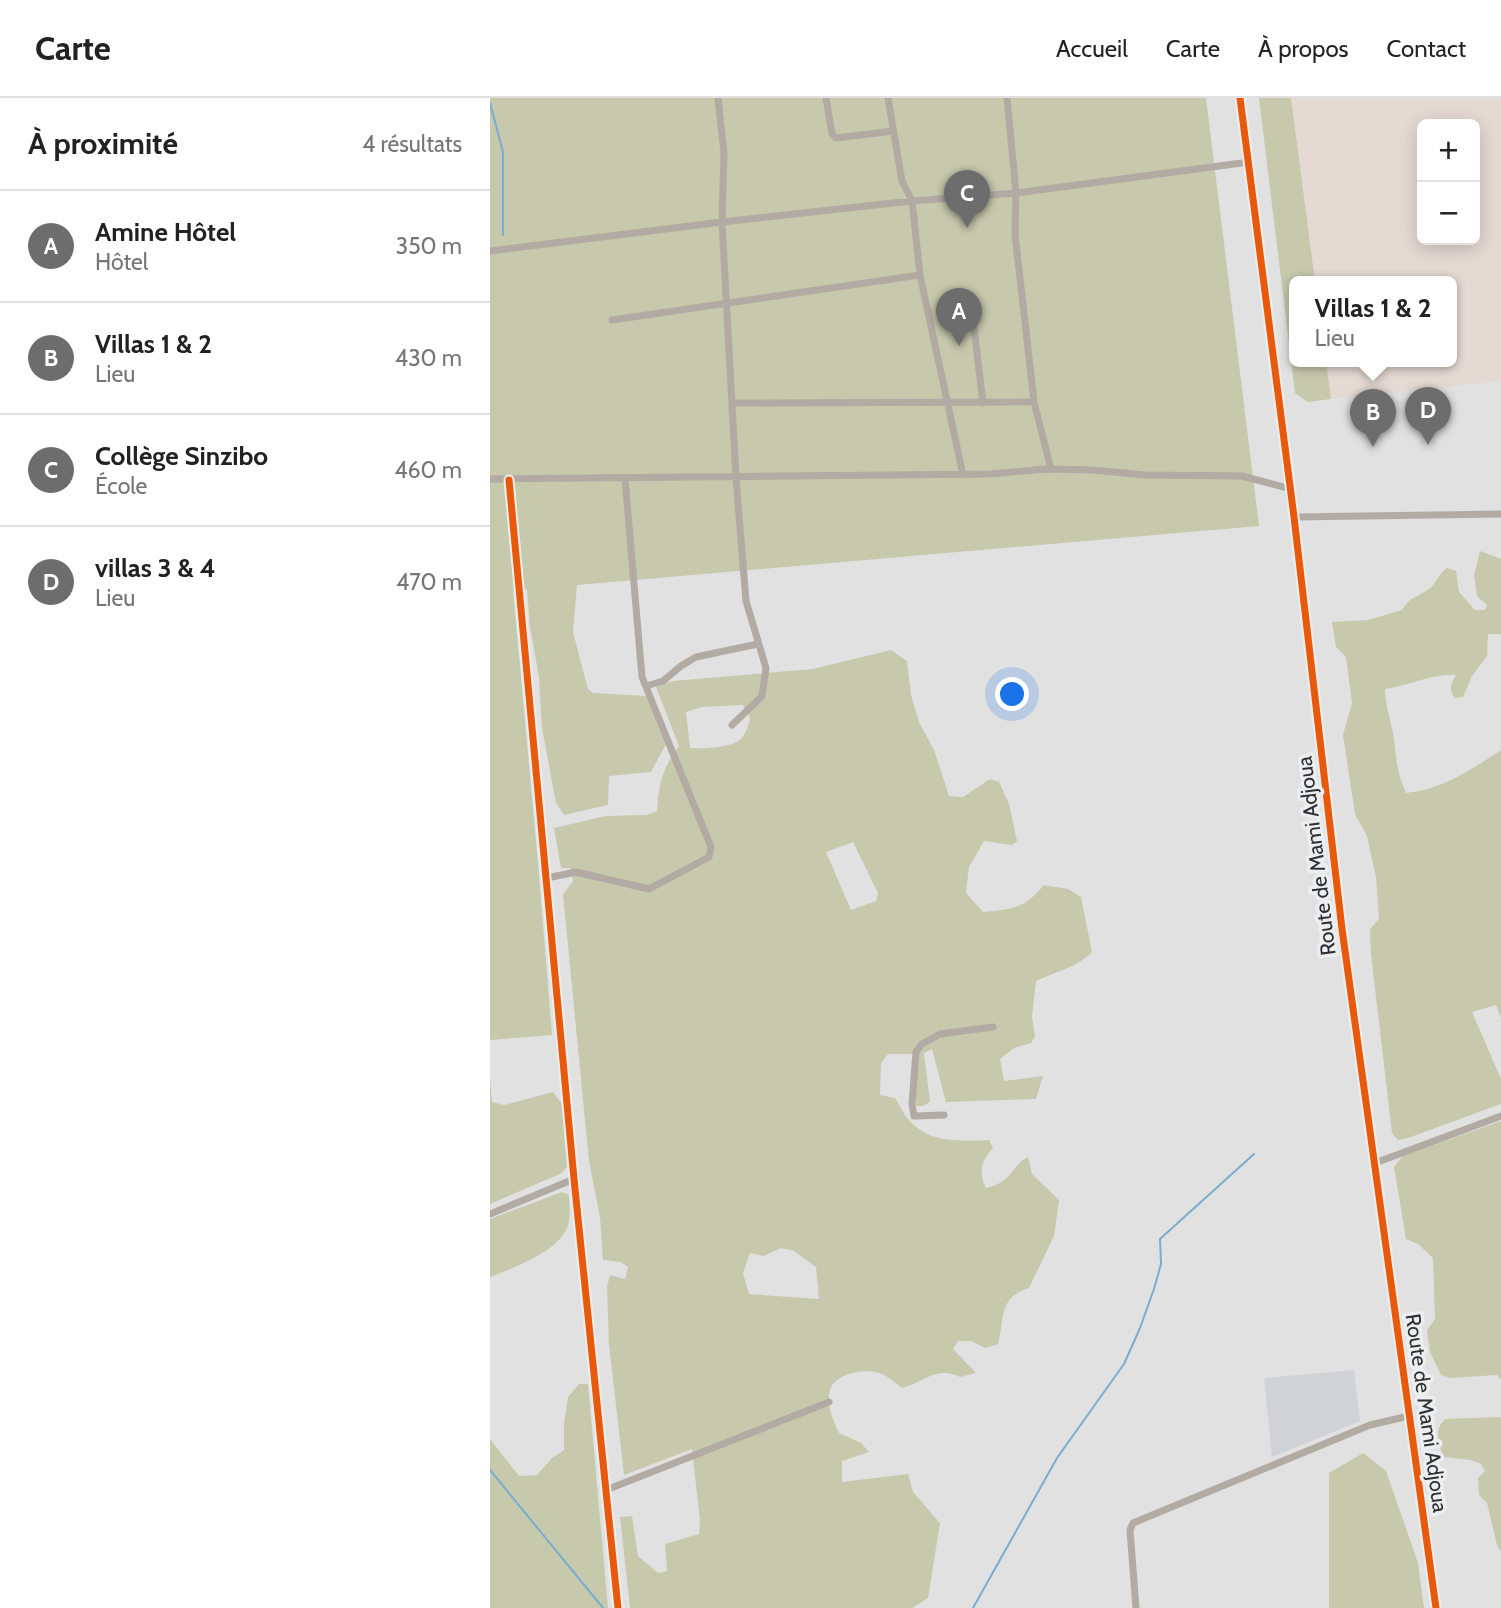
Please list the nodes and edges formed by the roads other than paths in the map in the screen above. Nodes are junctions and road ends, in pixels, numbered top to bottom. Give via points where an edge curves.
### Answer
1 (718, 98) edge
2 (826, 98) edge
3 (888, 98) edge
4 (1007, 98) edge
5 (1240, 98) edge
6 (893, 131) junction
7 (1249, 162) junction
8 (1016, 193) junction
9 (912, 201) junction
10 (722, 222) junction
11 (490, 251) edge
12 (920, 275) junction
13 (727, 303) junction
14 (612, 320) dead end
15 (973, 320) dead end
16 (1034, 402) junction
17 (733, 403) junction
18 (948, 403) junction
19 (983, 403) junction
20 (1051, 469) junction
21 (963, 475) junction
22 (736, 478) junction
23 (490, 479) edge
24 (625, 479) junction
25 (509, 480) junction
26 (1291, 489) junction
27 (1501, 514) edge
28 (1294, 517) junction
29 (758, 643) junction
30 (646, 686) junction
31 (732, 725) dead end
32 (547, 878) junction
33 (993, 1027) dead end
34 (944, 1115) dead end
35 (1501, 1116) edge
36 (1375, 1163) junction
37 (574, 1179) junction
38 (490, 1214) edge
39 (829, 1402) dead end
40 (1409, 1416) junction
41 (606, 1490) junction
42 (618, 1608) edge
43 (1136, 1608) edge
44 (1436, 1608) edge

1 - 10 street via 724,153
2 - 6 street via 836,138
3 - 6 street
4 - 8 street
5 - 7 street, Route de Mami Adjoua
6 - 9 street via 902,181
7 - 8 street
7 - 26 street, Route de Mami Adjoua
8 - 9 street
8 - 16 street via 1015,234
9 - 10 street
9 - 12 street
10 - 11 street
10 - 13 street
12 - 13 street
12 - 18 street
13 - 14 street
13 - 17 street
15 - 19 street
16 - 19 street
16 - 20 street
17 - 18 street
17 - 22 street
18 - 19 street
18 - 21 street
20 - 21 street
20 - 26 street via 1242,476
21 - 22 street
22 - 24 street
22 - 29 street via 746,601
23 - 25 street
24 - 25 street
24 - 30 street
25 - 32 street
26 - 28 street, Route de Mami Adjoua
27 - 28 street
28 - 36 street, Route de Mami Adjoua via 1342,929
29 - 30 street via 696,657 663,681
29 - 31 street via 766,668 762,696
30 - 32 street via 711,847 709,857 649,889 576,872
32 - 37 street
33 - 34 street via 940,1034 916,1052 914,1116
35 - 36 street
36 - 40 street, Route de Mami Adjoua
37 - 38 street
37 - 41 street
39 - 41 street
40 - 43 street via 1370,1425 1133,1523
40 - 44 street, Route de Mami Adjoua
41 - 42 street

